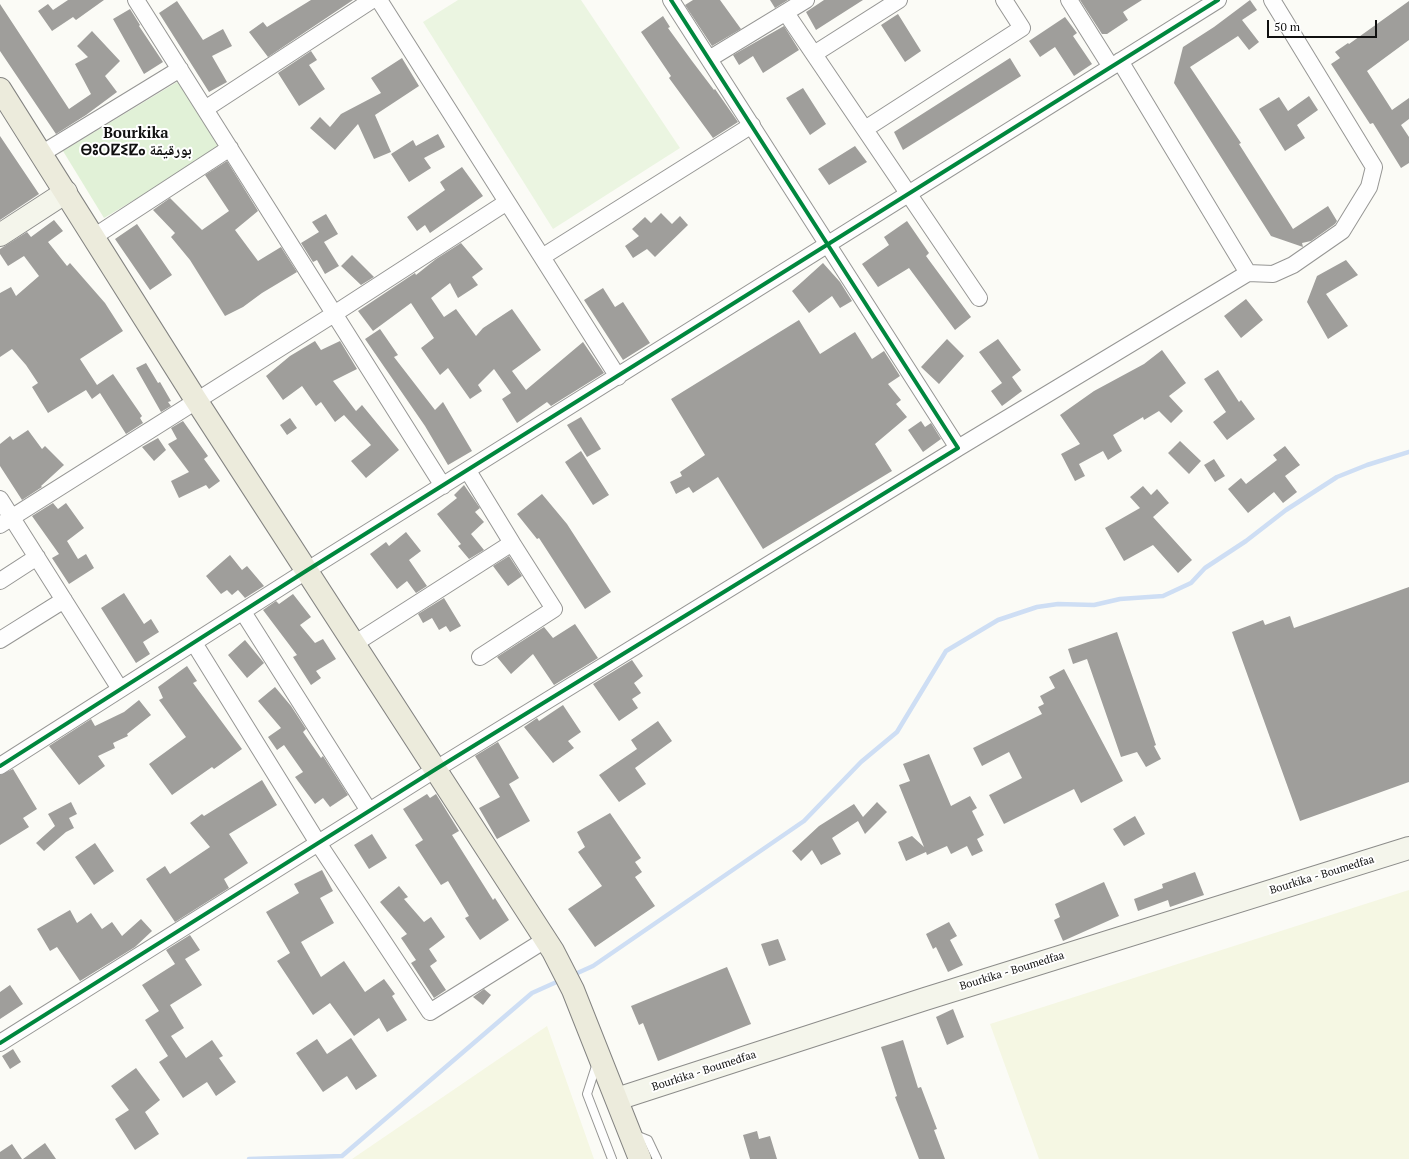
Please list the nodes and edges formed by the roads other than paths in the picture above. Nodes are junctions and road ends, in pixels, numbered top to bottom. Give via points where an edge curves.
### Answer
1 (136, 0) edge
2 (372, 0) edge
3 (379, 0) edge
4 (671, 0) edge
5 (806, 0) edge
6 (899, 0) edge
7 (1004, 0) edge
8 (1069, 0) edge
9 (1218, 0) edge
10 (1272, 0) edge
11 (786, 13) junction
12 (814, 54) junction
13 (709, 59) junction
14 (1115, 64) junction
15 (180, 69) junction
16 (0, 90) edge
17 (205, 109) junction
18 (752, 125) junction
19 (865, 129) junction
20 (230, 148) junction
21 (41, 154) junction
22 (66, 192) junction
23 (910, 193) junction
24 (507, 202) junction
25 (0, 235) edge
26 (94, 236) junction
27 (828, 244) junction
28 (542, 258) junction
29 (1248, 272) junction
30 (979, 298) dead end
31 (334, 314) junction
32 (618, 377) junction
33 (196, 400) junction
34 (958, 448) junction
35 (468, 471) junction
36 (443, 486) junction
37 (0, 499) edge
38 (6, 522) edge
39 (512, 543) junction
40 (37, 557) junction
41 (306, 571) junction
42 (0, 581) edge
43 (64, 600) junction
44 (243, 612) junction
45 (0, 640) edge
46 (194, 643) junction
47 (354, 644) junction
48 (480, 657) dead end
49 (120, 689) junction
50 (0, 766) edge
51 (436, 769) junction
52 (369, 811) junction
53 (318, 843) junction
54 (1409, 848) edge
55 (549, 946) junction
56 (0, 1043) edge
57 (600, 1056) junction
58 (617, 1099) junction
59 (630, 1132) junction
60 (612, 1159) edge
61 (640, 1159) edge
62 (657, 1159) edge

1 - 15 street
2 - 17 street
3 - 24 street
4 - 13 street
5 - 11 street
6 - 12 street
7 - 19 street via 1022,28
8 - 14 street
9 - 14 street
10 - 29 street via 1374,167 1369,187 1342,231 1293,265 1273,274
11 - 12 street
11 - 13 street
12 - 19 street
13 - 18 street
14 - 23 street
14 - 29 street
15 - 17 street
15 - 21 street
16 - 21 main road
17 - 20 street
18 - 27 street
18 - 28 street
19 - 23 street
20 - 26 street
20 - 31 street
21 - 22 main road
22 - 25 main road
22 - 26 main road
23 - 27 street
23 - 30 street
24 - 28 street
24 - 31 street
26 - 33 main road
27 - 32 street
27 - 34 street
28 - 32 street
29 - 34 street
31 - 33 street
31 - 36 street
32 - 35 street
33 - 38 street
33 - 41 main road
34 - 51 street
35 - 36 street
35 - 39 street
36 - 41 street
37 - 38 street
38 - 40 street
39 - 47 street
39 - 48 street via 554,609
40 - 42 street
40 - 43 street
41 - 44 street
41 - 47 main road
43 - 45 street
43 - 49 street
44 - 46 street
44 - 52 street
46 - 49 street
46 - 53 street
47 - 51 main road
49 - 50 street
51 - 52 street
51 - 55 main road
52 - 53 street
53 - 55 street via 430,1012
53 - 56 street
54 - 58 main road, Bourkika - Boumedfaa via 940,994
55 - 57 main road via 573,990
57 - 58 main road
57 - 60 lane via 587,1094
58 - 59 main road
59 - 61 main road
59 - 62 lane via 648,1140

